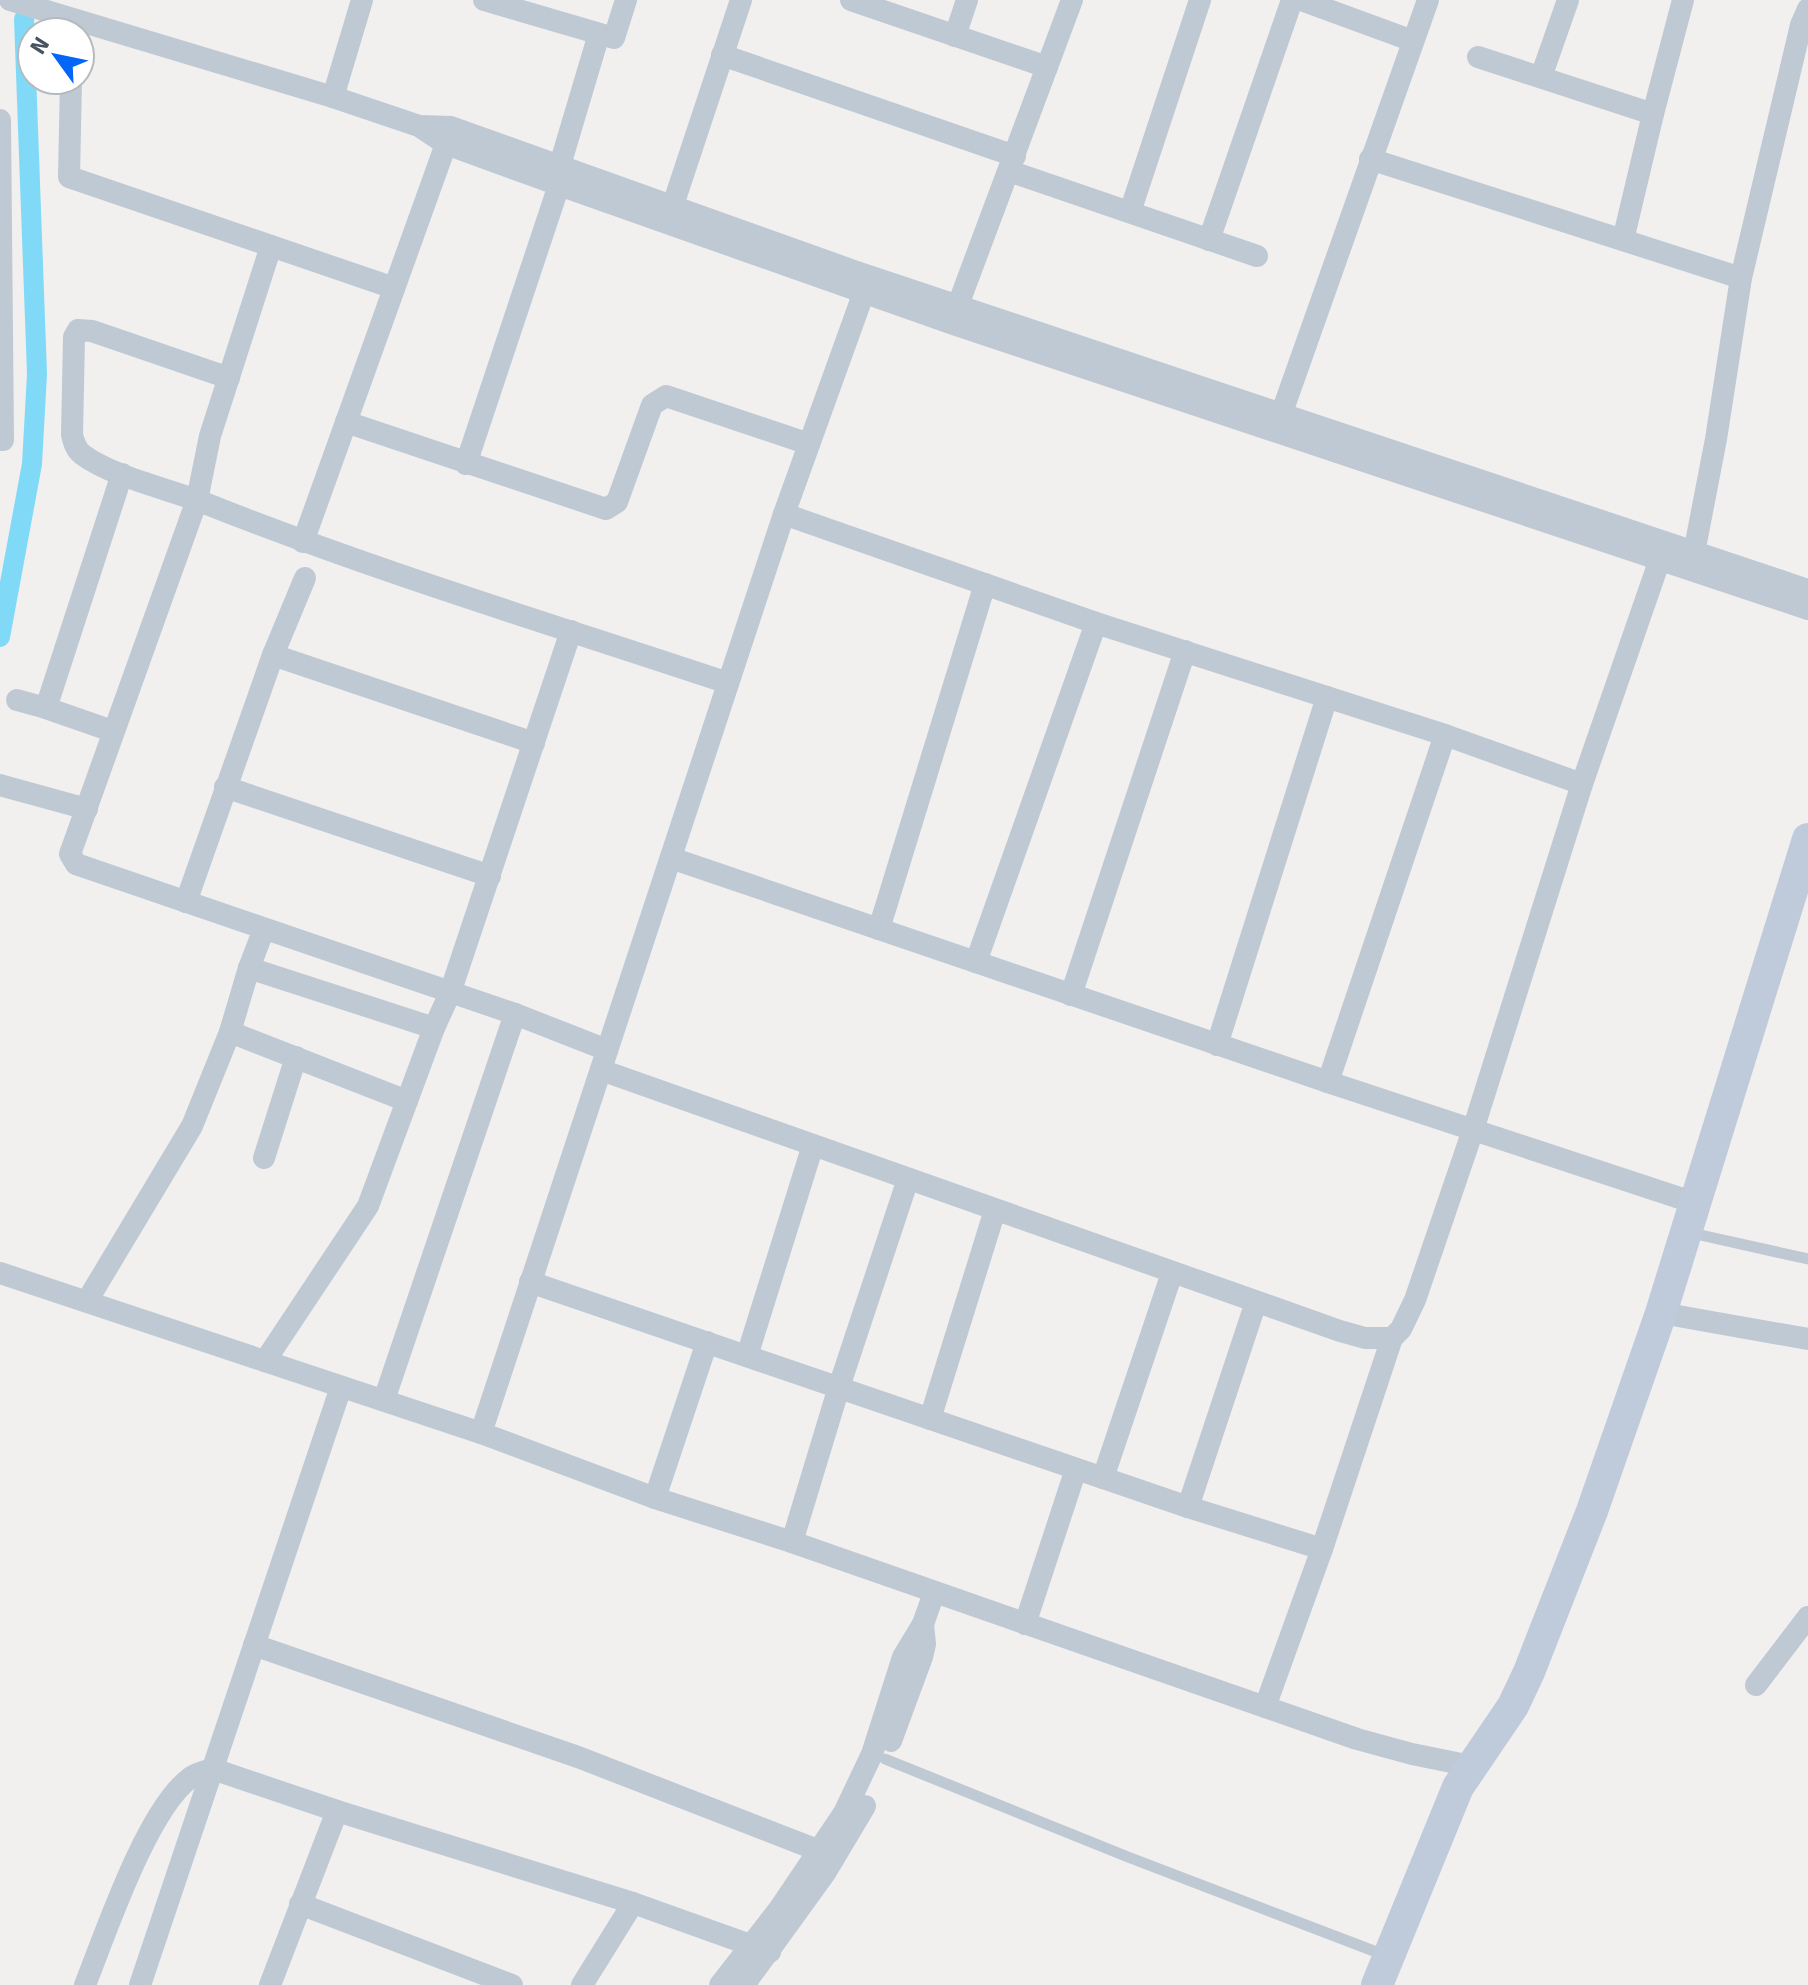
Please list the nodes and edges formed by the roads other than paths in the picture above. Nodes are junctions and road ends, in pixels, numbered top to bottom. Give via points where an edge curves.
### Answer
1 (10, 0) edge
2 (362, 0) edge
3 (484, 0) edge
4 (626, 0) edge
5 (741, 0) edge
6 (967, 0) edge
7 (1072, 0) edge
8 (1200, 0) edge
9 (1292, 0) edge
10 (1301, 0) edge
11 (1428, 0) edge
12 (1568, 0) edge
13 (1683, 0) edge
14 (854, 1) edge
15 (1808, 9) edge
16 (48, 16) edge
17 (96, 33) edge
18 (599, 34) junction
19 (955, 36) junction
20 (1413, 41) junction
21 (722, 55) junction
22 (1478, 57) dead end
23 (1047, 67) junction
24 (1541, 77) junction
25 (71, 96) edge
26 (333, 97) junction
27 (1653, 114) junction
28 (419, 126) junction
29 (0, 134) edge
30 (446, 144) junction
31 (1370, 159) junction
32 (1012, 163) junction
33 (559, 175) junction
34 (673, 205) junction
35 (1130, 212) junction
36 (1209, 240) junction
37 (1623, 240) junction
38 (271, 246) junction
39 (1257, 256) dead end
40 (1741, 278) junction
41 (394, 288) junction
42 (864, 292) junction
43 (958, 305) junction
44 (1, 364) edge
45 (229, 378) junction
46 (1281, 415) junction
47 (346, 422) junction
48 (1, 443) edge
49 (809, 444) junction
50 (466, 464) junction
51 (122, 474) junction
52 (197, 500) junction
53 (784, 514) junction
54 (303, 542) junction
55 (1694, 553) junction
56 (1660, 559) junction
57 (305, 578) dead end
58 (985, 584) junction
59 (1808, 590) edge
60 (1808, 609) edge
61 (1096, 623) junction
62 (571, 631) junction
63 (1185, 651) junction
64 (273, 655) junction
65 (728, 683) junction
66 (1327, 697) junction
67 (17, 700) dead end
68 (46, 708) junction
69 (112, 731) junction
70 (1445, 735) junction
71 (534, 743) junction
72 (1582, 784) junction
73 (0, 785) edge
74 (225, 787) junction
75 (87, 809) junction
76 (1808, 839) edge
77 (671, 858) junction
78 (490, 876) junction
79 (186, 902) junction
80 (264, 929) junction
81 (879, 929) junction
82 (976, 962) junction
83 (249, 968) junction
84 (450, 993) junction
85 (1071, 995) junction
86 (515, 1014) junction
87 (434, 1028) junction
88 (230, 1032) junction
89 (1217, 1045) junction
90 (296, 1057) junction
91 (604, 1060) junction
92 (1328, 1082) junction
93 (407, 1101) junction
94 (1473, 1130) junction
95 (813, 1145) junction
96 (264, 1158) dead end
97 (908, 1179) junction
98 (995, 1210) junction
99 (1690, 1217) junction
100 (1808, 1259) edge
101 (0, 1273) edge
102 (1172, 1273) junction
103 (530, 1282) junction
104 (87, 1301) junction
105 (1256, 1302) junction
106 (1661, 1313) junction
107 (1392, 1338) junction
108 (1808, 1339) edge
109 (707, 1342) junction
110 (747, 1356) junction
111 (265, 1361) junction
112 (341, 1387) junction
113 (839, 1387) junction
114 (384, 1400) junction
115 (930, 1419) junction
116 (481, 1433) junction
117 (1076, 1469) junction
118 (1103, 1478) junction
119 (655, 1498) junction
120 (1188, 1507) junction
121 (792, 1542) junction
122 (1322, 1549) junction
123 (934, 1593) junction
124 (1808, 1617) edge
125 (923, 1624) junction
126 (1025, 1624) junction
127 (254, 1645) junction
128 (1798, 1645) edge
129 (1756, 1685) dead end
130 (1265, 1707) junction
131 (885, 1759) junction
132 (1471, 1766) junction
133 (213, 1769) junction
134 (337, 1811) junction
135 (820, 1851) junction
136 (633, 1903) junction
137 (300, 1904) junction
138 (762, 1948) junction
139 (1383, 1971) edge
140 (85, 1985) edge
141 (140, 1985) edge
142 (270, 1985) edge
143 (512, 1985) edge
144 (582, 1985) edge
145 (720, 1985) edge
146 (744, 1985) edge

1 - 16 street
2 - 26 street
3 - 18 street
4 - 18 street via 614,38
5 - 21 street
6 - 19 street
7 - 23 street
8 - 35 street
9 - 36 street
10 - 20 street
11 - 20 street
12 - 24 street
13 - 27 street
14 - 19 street
15 - 40 street
17 - 26 street
18 - 33 street
19 - 23 street
20 - 31 street
21 - 32 street
21 - 34 street
22 - 24 street
23 - 32 street
24 - 27 street
25 - 38 street via 69,177
26 - 28 street
27 - 37 street
28 - 30 street
28 - 33 street via 451,127
29 - 44 street
30 - 33 street
30 - 41 street
31 - 37 street
31 - 46 street
32 - 35 street
32 - 43 street
33 - 34 street
33 - 42 street
33 - 50 street
34 - 43 street
35 - 36 street
36 - 39 street
37 - 40 street
38 - 41 street
38 - 45 street
40 - 55 street
41 - 47 street
42 - 49 street
42 - 56 street
43 - 46 street
44 - 48 street
45 - 51 street via 78,330 75,445 81,455
45 - 52 street
46 - 55 street
47 - 50 street
47 - 54 street
49 - 50 street via 666,396 652,405 612,507
49 - 53 street
51 - 52 street
51 - 68 street
52 - 54 street
52 - 69 street
53 - 58 street
53 - 65 street
54 - 62 street
55 - 59 street
56 - 60 street
56 - 72 street
57 - 64 street
58 - 61 street
58 - 81 street
61 - 63 street
61 - 82 street
62 - 65 street
62 - 71 street
63 - 66 street
63 - 85 street
64 - 71 street
64 - 74 street
65 - 77 street
66 - 70 street
66 - 89 street
67 - 68 street
68 - 69 street
69 - 75 street
70 - 72 street
70 - 92 street
71 - 78 street
72 - 94 street
73 - 75 street
74 - 78 street
74 - 79 street
75 - 79 street via 70,854 76,864
76 - 99 street
77 - 81 street
77 - 91 street
78 - 84 street
79 - 80 street
80 - 83 street
80 - 84 street
81 - 82 street
82 - 85 street
83 - 87 street
83 - 88 street
84 - 86 street
84 - 87 street
85 - 89 street
86 - 91 street
86 - 114 street
87 - 93 street
88 - 90 street
88 - 104 street via 192,1126
89 - 92 street
90 - 93 street
90 - 96 street
91 - 95 street
91 - 103 street
92 - 94 street
93 - 111 street via 368,1206
94 - 99 street
94 - 107 street via 1415,1300
95 - 97 street
95 - 110 street
97 - 98 street
97 - 113 street
98 - 102 street
98 - 115 street
99 - 100 lane
99 - 106 street
101 - 104 street
102 - 105 street
102 - 118 street
103 - 109 street
103 - 116 street
104 - 111 street
105 - 107 street via 1365,1338
105 - 120 street
106 - 108 street
106 - 132 street via 1529,1672 1513,1706
107 - 122 street
109 - 110 street
109 - 119 street
110 - 113 street
111 - 112 street
112 - 114 street
112 - 127 street
113 - 115 street
113 - 121 street
114 - 116 street
115 - 117 street
116 - 119 street
117 - 118 street
117 - 126 street
118 - 120 street
119 - 121 street
120 - 122 street
121 - 123 street
122 - 130 street
123 - 125 street
123 - 126 street
124 - 128 street
125 - 131 street via 922,1657
125 - 135 street via 903,1657 862,1777
126 - 130 street
127 - 133 street
127 - 135 street via 578,1757
128 - 129 street
130 - 132 street via 1357,1739
131 - 138 street via 854,1826
131 - 139 lane via 1128,1857
132 - 139 street
133 - 134 street
133 - 140 street via 193,1776 158,1817
133 - 141 street
134 - 136 street
134 - 137 street
135 - 138 street
136 - 138 street
136 - 144 street
137 - 142 street
137 - 143 street
138 - 145 street
138 - 146 street

